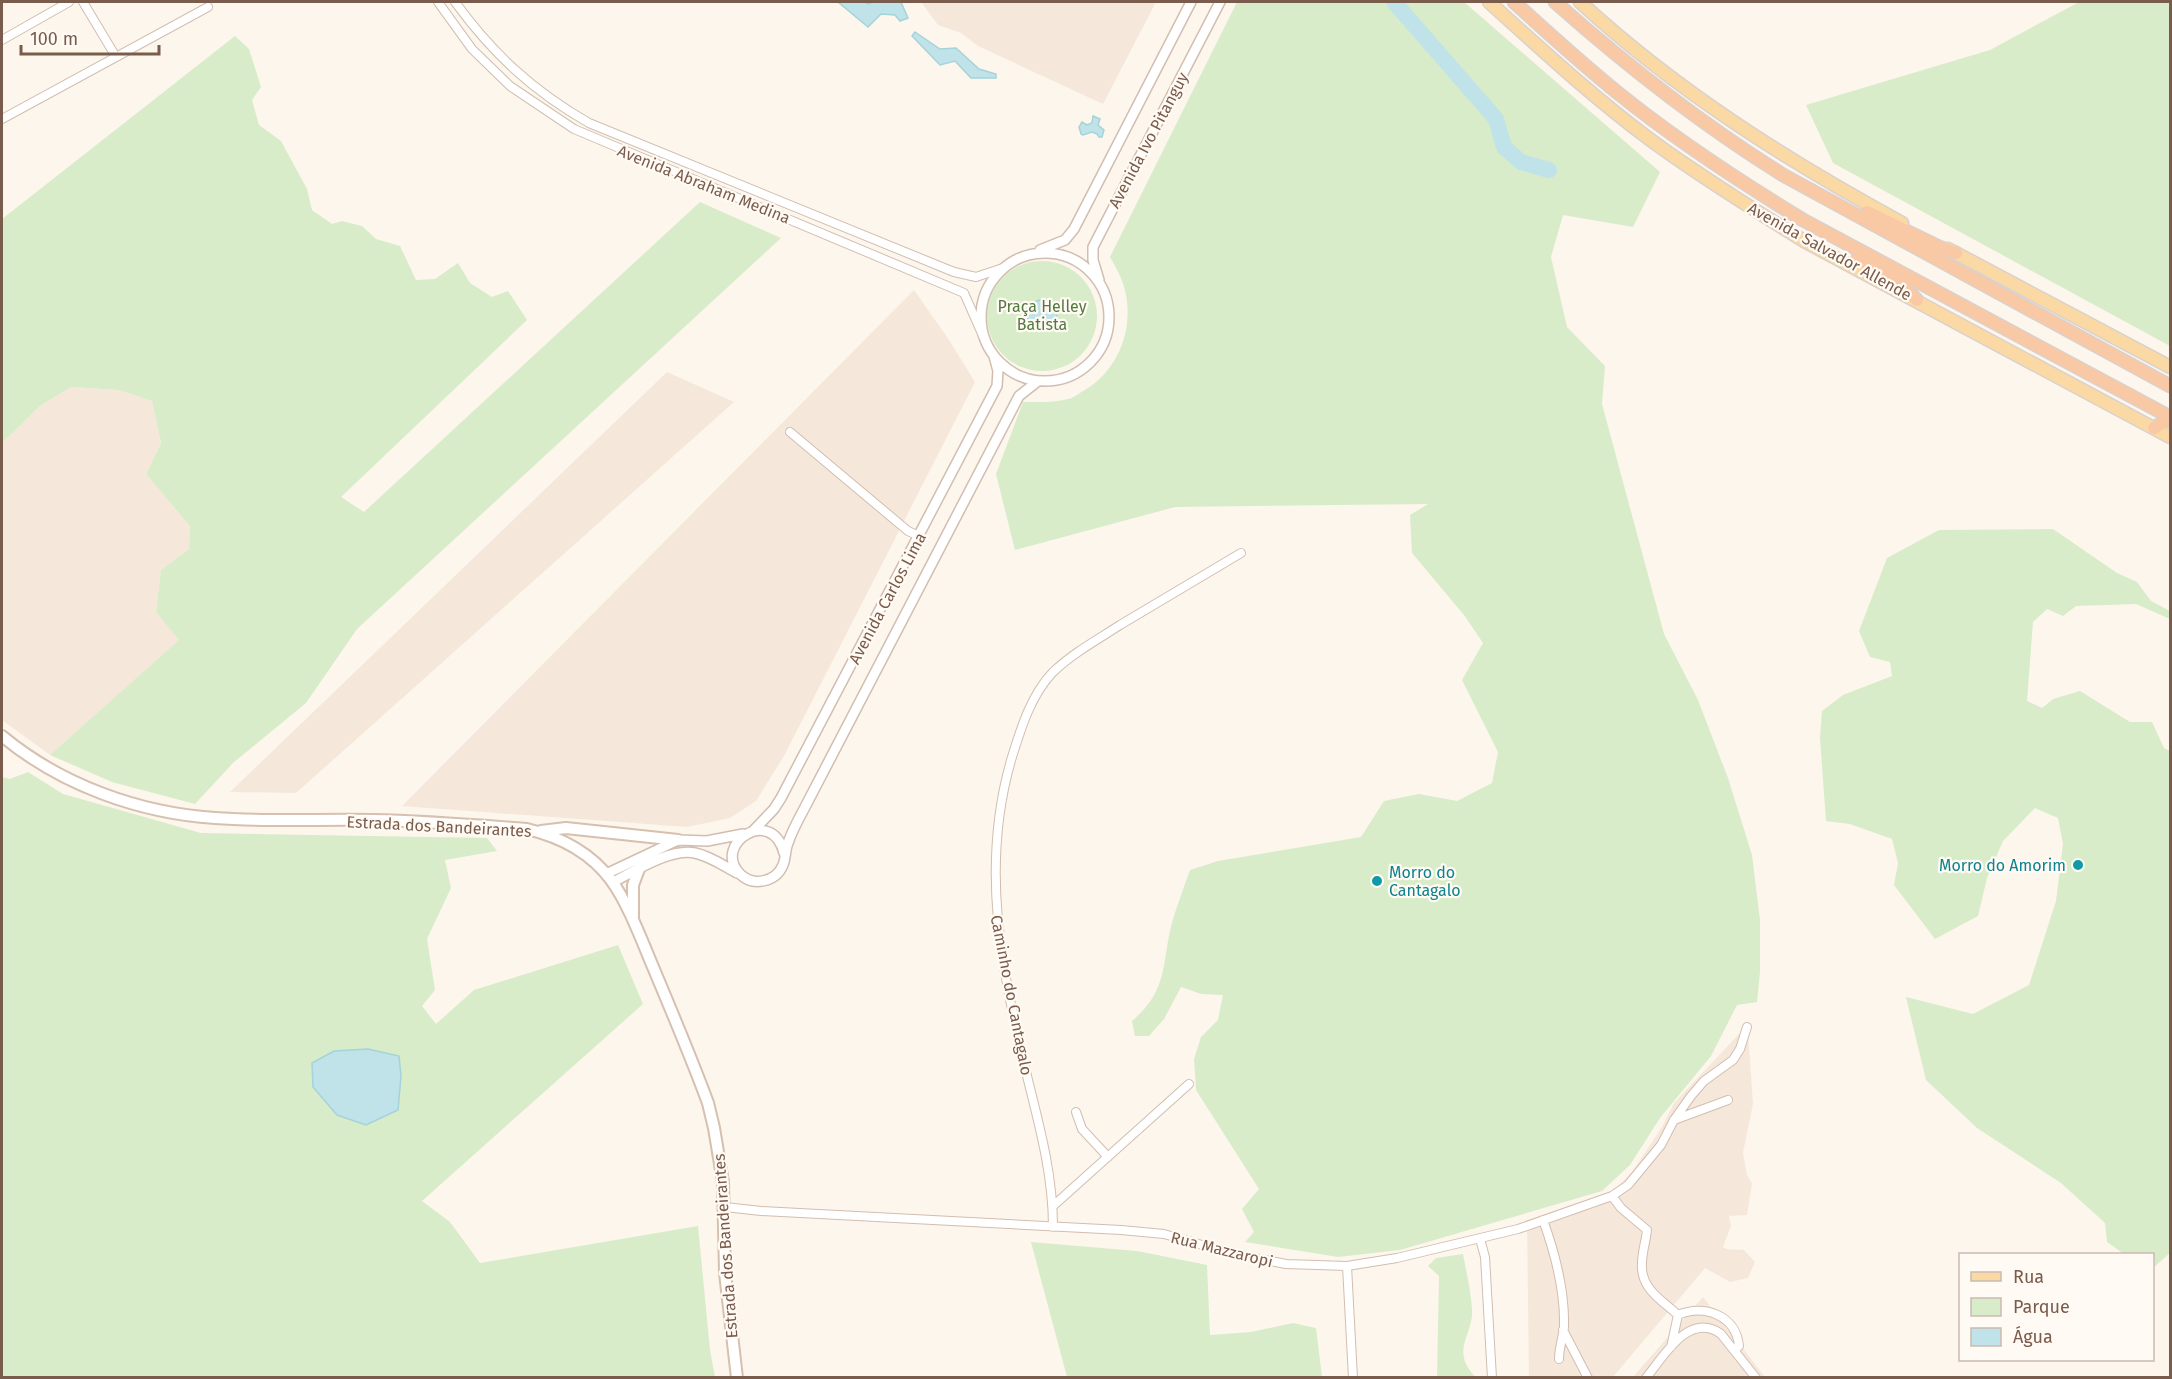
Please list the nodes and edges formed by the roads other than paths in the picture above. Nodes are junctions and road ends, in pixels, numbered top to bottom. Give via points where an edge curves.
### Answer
1 (69, 2) edge
2 (83, 2) edge
3 (438, 2) edge
4 (455, 2) edge
5 (1191, 2) edge
6 (1220, 2) edge
7 (1489, 2) edge
8 (1514, 2) edge
9 (1555, 2) edge
10 (1580, 2) edge
11 (208, 7) dead end
12 (2, 40) edge
13 (116, 57) junction
14 (2, 119) edge
15 (1783, 175) junction
16 (1803, 220) junction
17 (1034, 253) junction
18 (1956, 253) junction
19 (1003, 268) junction
20 (1099, 282) junction
21 (1917, 300) junction
22 (983, 336) junction
23 (994, 356) junction
24 (2170, 367) edge
25 (1038, 381) junction
26 (2170, 386) edge
27 (2170, 418) edge
28 (2154, 428) junction
29 (790, 432) dead end
30 (2170, 437) edge
31 (919, 536) junction
32 (1241, 553) dead end
33 (2, 736) edge
34 (539, 832) junction
35 (749, 832) junction
36 (678, 840) junction
37 (784, 853) junction
38 (639, 869) junction
39 (739, 874) junction
40 (610, 878) junction
41 (633, 921) junction
42 (1747, 1027) dead end
43 (1189, 1084) dead end
44 (1728, 1100) dead end
45 (1076, 1112) dead end
46 (1674, 1120) junction
47 (1108, 1157) junction
48 (1612, 1196) junction
49 (1053, 1206) junction
50 (725, 1207) junction
51 (1543, 1220) junction
52 (1053, 1227) junction
53 (1480, 1239) junction
54 (1347, 1266) junction
55 (1678, 1315) junction
56 (1563, 1330) junction
57 (1671, 1347) junction
58 (1735, 1350) junction
59 (1559, 1359) dead end
60 (737, 1377) edge
61 (1353, 1377) edge
62 (1492, 1377) edge
63 (1588, 1377) edge
64 (1646, 1377) edge
65 (1756, 1377) edge

1 - 12 street
2 - 13 street
3 - 22 street, Avenida Abraham Medina via 467,43 494,71 557,119 596,140 964,293
4 - 19 street, Avenida Abraham Medina via 507,64 589,123 954,272 976,277
5 - 17 street, Avenida Ivo Pitanguy via 1074,229 1065,240
6 - 20 street, Avenida Ivo Pitanguy via 1093,247
7 - 21 main road, Avenida Salvador Allende via 1559,65 1675,157 1804,240
8 - 16 highway, Avenida Salvador Allende via 1674,136
9 - 15 highway via 1651,84
10 - 18 main road via 1659,69 1748,133 1816,176
11 - 13 street
13 - 14 street
15 - 18 highway via 1794,176 1938,248
15 - 26 highway
16 - 21 highway via 1808,228 1901,285
16 - 27 highway, Avenida Salvador Allende
17 - 19 street
17 - 20 street via 1064,255 1088,268
18 - 24 main road
19 - 22 street via 987,288 982,302
20 - 25 street via 1107,298 1109,316 1100,351 1073,375
21 - 28 main road, Avenida Salvador Allende
22 - 23 street
23 - 25 street via 1006,368
23 - 31 street, Avenida Carlos Lima via 997,386
25 - 37 street, Avenida Carlos Lima via 1019,396
27 - 28 highway
28 - 30 main road, Avenida Salvador Allende
29 - 31 street via 908,531
31 - 35 street, Avenida Carlos Lima via 781,798
32 - 49 street, Caminho do Cantagalo via 1082,648 1051,674 1037,693 1019,734 1006,777 995,856 996,918 1045,1148
33 - 34 main road, Estrada dos Bandeirantes via 35,760 98,792 171,812 224,819 374,820
34 - 36 main road via 566,828
34 - 40 main road, Estrada dos Bandeirantes via 572,845
35 - 36 street via 707,841
35 - 37 street via 773,834
35 - 39 street, Avenida Carlos Lima via 736,842 733,850
36 - 40 street
37 - 39 street, Avenida Carlos Lima via 783,866 771,879 754,882
38 - 39 street, Avenida Carlos Lima via 678,852 691,852
38 - 40 street, Avenida Carlos Lima
38 - 41 main road via 633,885
40 - 41 main road, Estrada dos Bandeirantes
41 - 50 main road, Estrada dos Bandeirantes via 708,1103
42 - 46 street, Rua Mazzaropi via 1733,1060 1704,1081
43 - 47 street
44 - 46 street
45 - 47 street via 1082,1129
46 - 48 street, Rua Mazzaropi via 1638,1174
47 - 49 street
48 - 51 street, Rua Mazzaropi
48 - 55 street via 1647,1230 1643,1277 1648,1287
49 - 52 street, Caminho do Cantagalo
50 - 52 street, Rua Mazzaropi
50 - 60 main road, Estrada dos Bandeirantes via 725,1273
51 - 53 street, Rua Mazzaropi
51 - 56 street via 1559,1277
52 - 54 street, Rua Mazzaropi via 1164,1234 1275,1262
53 - 54 street, Rua Mazzaropi
53 - 62 street via 1485,1257
54 - 61 street
55 - 57 street
55 - 58 street via 1696,1309 1724,1317 1738,1337
56 - 59 street
56 - 63 street
57 - 58 street via 1686,1332 1700,1327 1714,1329
57 - 64 street
58 - 65 street

